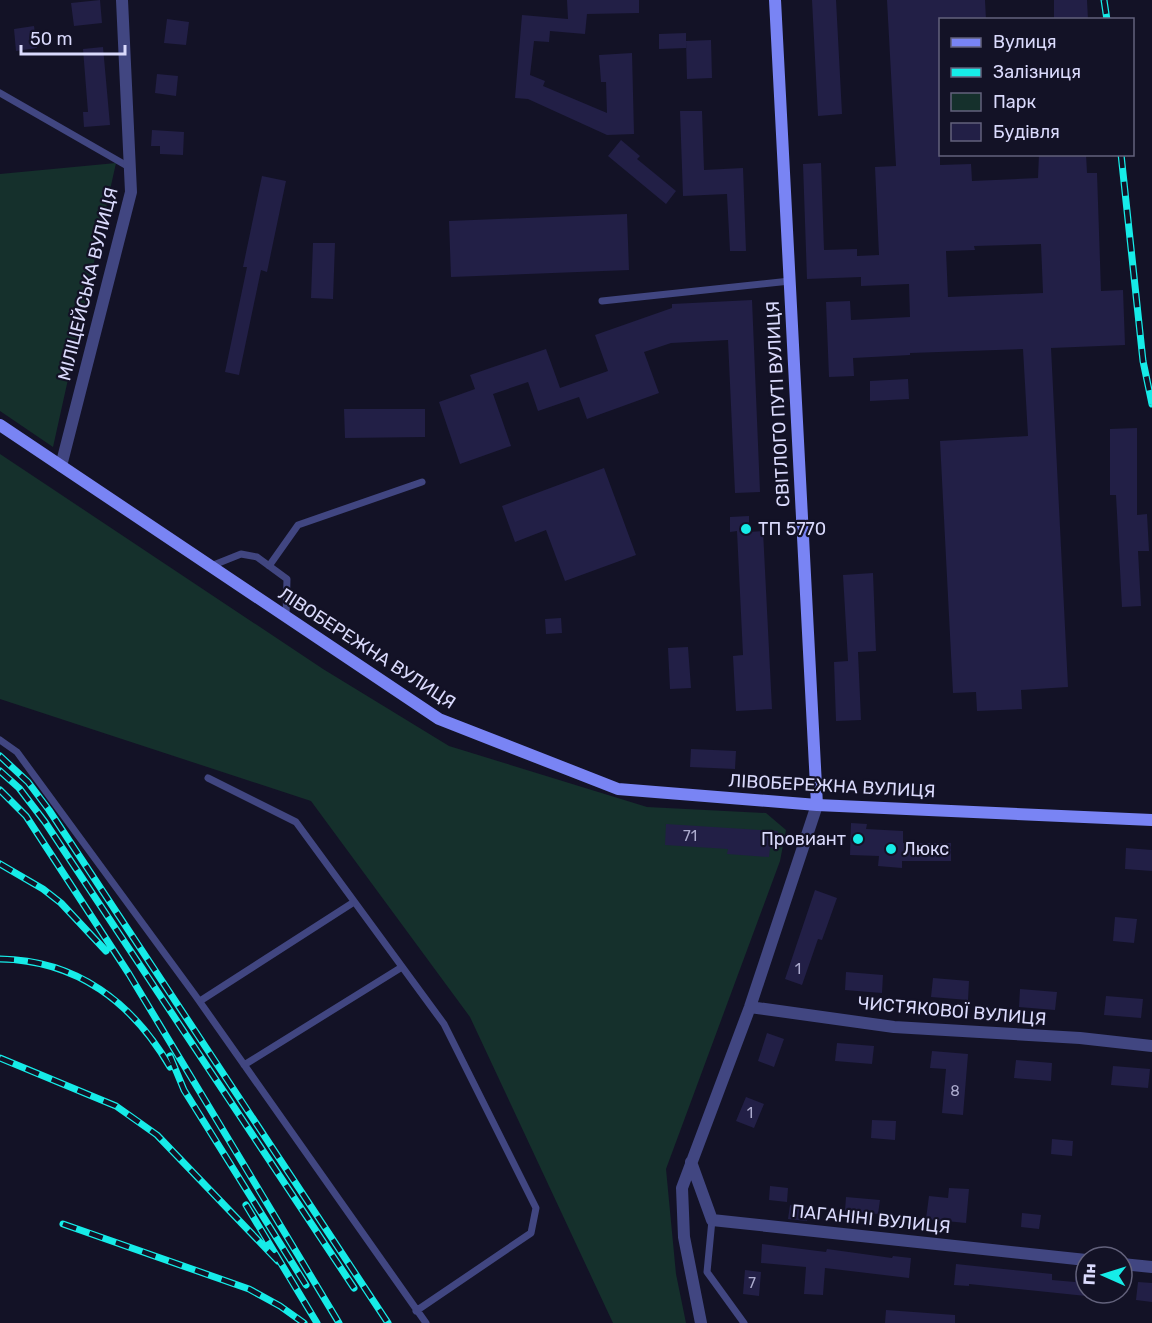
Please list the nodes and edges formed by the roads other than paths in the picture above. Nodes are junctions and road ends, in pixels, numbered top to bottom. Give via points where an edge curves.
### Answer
1 (122, 0) edge
2 (775, 0) edge
3 (0, 93) edge
4 (129, 167) junction
5 (790, 281) junction
6 (602, 301) dead end
7 (0, 424) edge
8 (61, 466) junction
9 (422, 482) dead end
10 (211, 566) junction
11 (269, 566) junction
12 (286, 617) junction
13 (0, 740) edge
14 (208, 778) dead end
15 (816, 805) junction
16 (1152, 820) edge
17 (354, 902) junction
18 (402, 967) junction
19 (200, 1001) junction
20 (750, 1007) junction
21 (1152, 1046) edge
22 (244, 1065) junction
23 (691, 1162) junction
24 (712, 1220) junction
25 (1074, 1259) edge
26 (1134, 1265) edge
27 (1152, 1267) edge
28 (416, 1311) junction
29 (426, 1323) edge
30 (700, 1323) edge
31 (744, 1323) edge

1 - 4 street, МІЛІЦЕЙСЬКА ВУЛИЦЯ
2 - 5 main road, СВІТЛОГО ПУТІ ВУЛИЦЯ
3 - 4 lane
4 - 8 street, МІЛІЦЕЙСЬКА ВУЛИЦЯ via 131,192
5 - 6 lane
5 - 15 main road, СВІТЛОГО ПУТІ ВУЛИЦЯ
7 - 8 main road, ЛІВОБЕРЕЖНА ВУЛИЦЯ
8 - 10 main road, ЛІВОБЕРЕЖНА ВУЛИЦЯ
9 - 11 lane via 298,525
10 - 11 lane via 242,554 257,557
10 - 12 main road, ЛІВОБЕРЕЖНА ВУЛИЦЯ
11 - 12 lane via 288,579
12 - 15 main road, ЛІВОБЕРЕЖНА ВУЛИЦЯ via 439,719 618,789
13 - 19 lane via 17,752
14 - 17 lane via 296,822
15 - 16 main road, ЛІВОБЕРЕЖНА ВУЛИЦЯ
15 - 20 street
17 - 18 lane
17 - 19 lane
18 - 22 lane
18 - 28 lane via 444,1024 536,1208 531,1233
19 - 22 lane
20 - 21 street, ЧИСТЯКОВОЇ ВУЛИЦЯ via 894,1027
20 - 23 street
22 - 28 lane
23 - 24 street
23 - 30 street via 682,1188 684,1237
24 - 25 street, ПАГАНІНІ ВУЛИЦЯ
24 - 31 lane via 707,1272
26 - 27 street
28 - 29 lane

